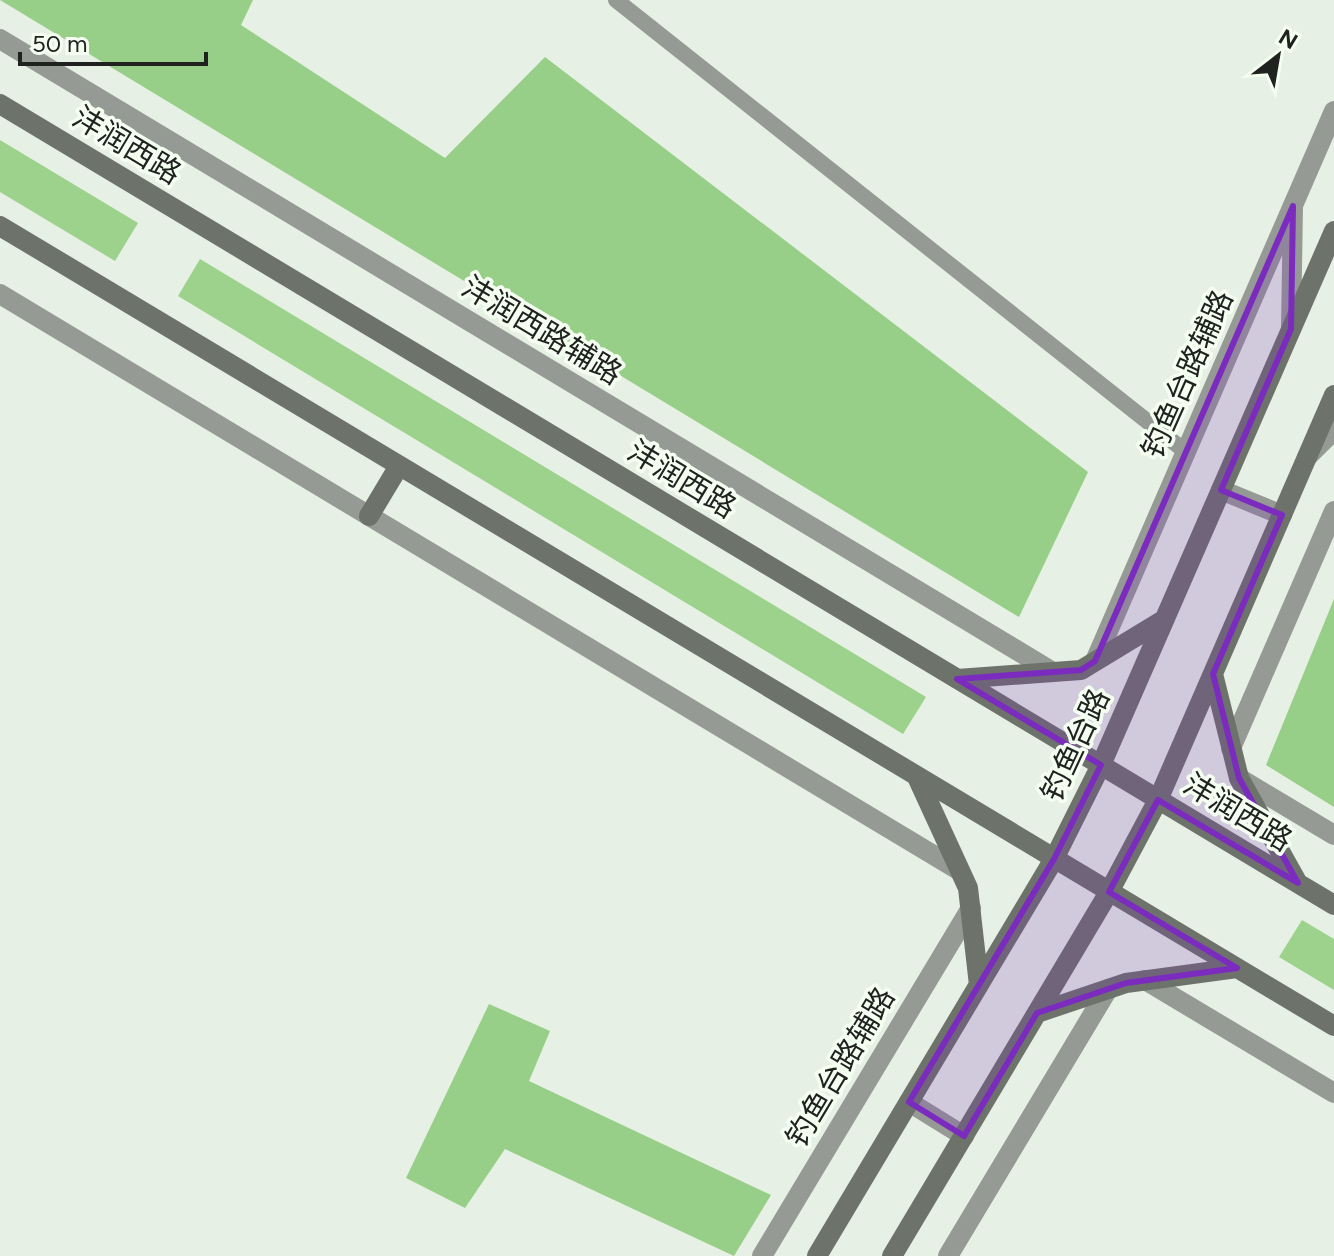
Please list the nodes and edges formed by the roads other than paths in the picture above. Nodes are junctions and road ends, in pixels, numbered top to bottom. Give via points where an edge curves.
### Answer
1 (616, 0) edge
2 (0, 39) edge
3 (0, 104) edge
4 (1334, 111) edge
5 (1293, 206) junction
6 (0, 226) edge
7 (1334, 231) edge
8 (0, 294) edge
9 (1291, 329) junction
10 (1334, 395) edge
11 (1334, 430) edge
12 (1186, 452) junction
13 (1307, 457) junction
14 (399, 466) junction
15 (1221, 490) junction
16 (1334, 511) edge
17 (1282, 515) junction
18 (369, 516) junction
19 (1165, 619) junction
20 (1095, 661) junction
21 (1053, 672) junction
22 (1213, 674) junction
23 (957, 679) junction
24 (1231, 748) junction
25 (1101, 765) junction
26 (917, 777) junction
27 (1239, 778) junction
28 (1158, 800) junction
29 (1334, 835) edge
30 (1054, 859) junction
31 (960, 871) junction
32 (1298, 883) junction
33 (1109, 892) junction
34 (1334, 905) edge
35 (971, 908) junction
36 (1237, 968) junction
37 (1145, 980) junction
38 (979, 985) junction
39 (1108, 989) junction
40 (1037, 1013) junction
41 (1334, 1026) edge
42 (1334, 1093) edge
43 (909, 1102) junction
44 (964, 1136) junction
45 (762, 1256) edge
46 (817, 1256) edge
47 (892, 1256) edge
48 (948, 1256) edge

1 - 12 lane
2 - 21 street, 沣润西路辅路
3 - 23 main road, 沣润西路
4 - 5 street, 钓鱼台路辅路
5 - 9 street
5 - 12 street, 钓鱼台路辅路
6 - 14 main road
7 - 9 main road, 钓鱼台路
8 - 18 street
9 - 15 main road, 钓鱼台路
10 - 13 main road
11 - 13 street
12 - 20 street, 钓鱼台路辅路
13 - 17 main road
14 - 18 main road
14 - 26 main road
15 - 17 street
15 - 19 main road, 钓鱼台路
16 - 24 street
17 - 22 main road
18 - 31 street
19 - 20 main road
19 - 25 main road, 钓鱼台路
20 - 21 main road via 1081,670
21 - 23 main road
22 - 24 main road
22 - 28 main road
23 - 25 main road, 沣润西路
24 - 27 main road
25 - 28 main road, 沣润西路
25 - 30 main road, 钓鱼台路
26 - 30 main road
26 - 31 main road
27 - 29 street
27 - 32 main road
28 - 32 main road, 沣润西路
28 - 33 main road
30 - 33 main road
30 - 38 main road, 钓鱼台路
31 - 35 main road
32 - 34 main road, 沣润西路
33 - 36 main road
33 - 40 main road
35 - 38 main road
35 - 45 street, 钓鱼台路辅路
36 - 37 main road
36 - 41 main road
37 - 39 main road
37 - 42 street
38 - 43 main road, 钓鱼台路
39 - 40 main road
39 - 48 street
40 - 44 main road
43 - 44 street
43 - 46 main road, 钓鱼台路
44 - 47 main road

